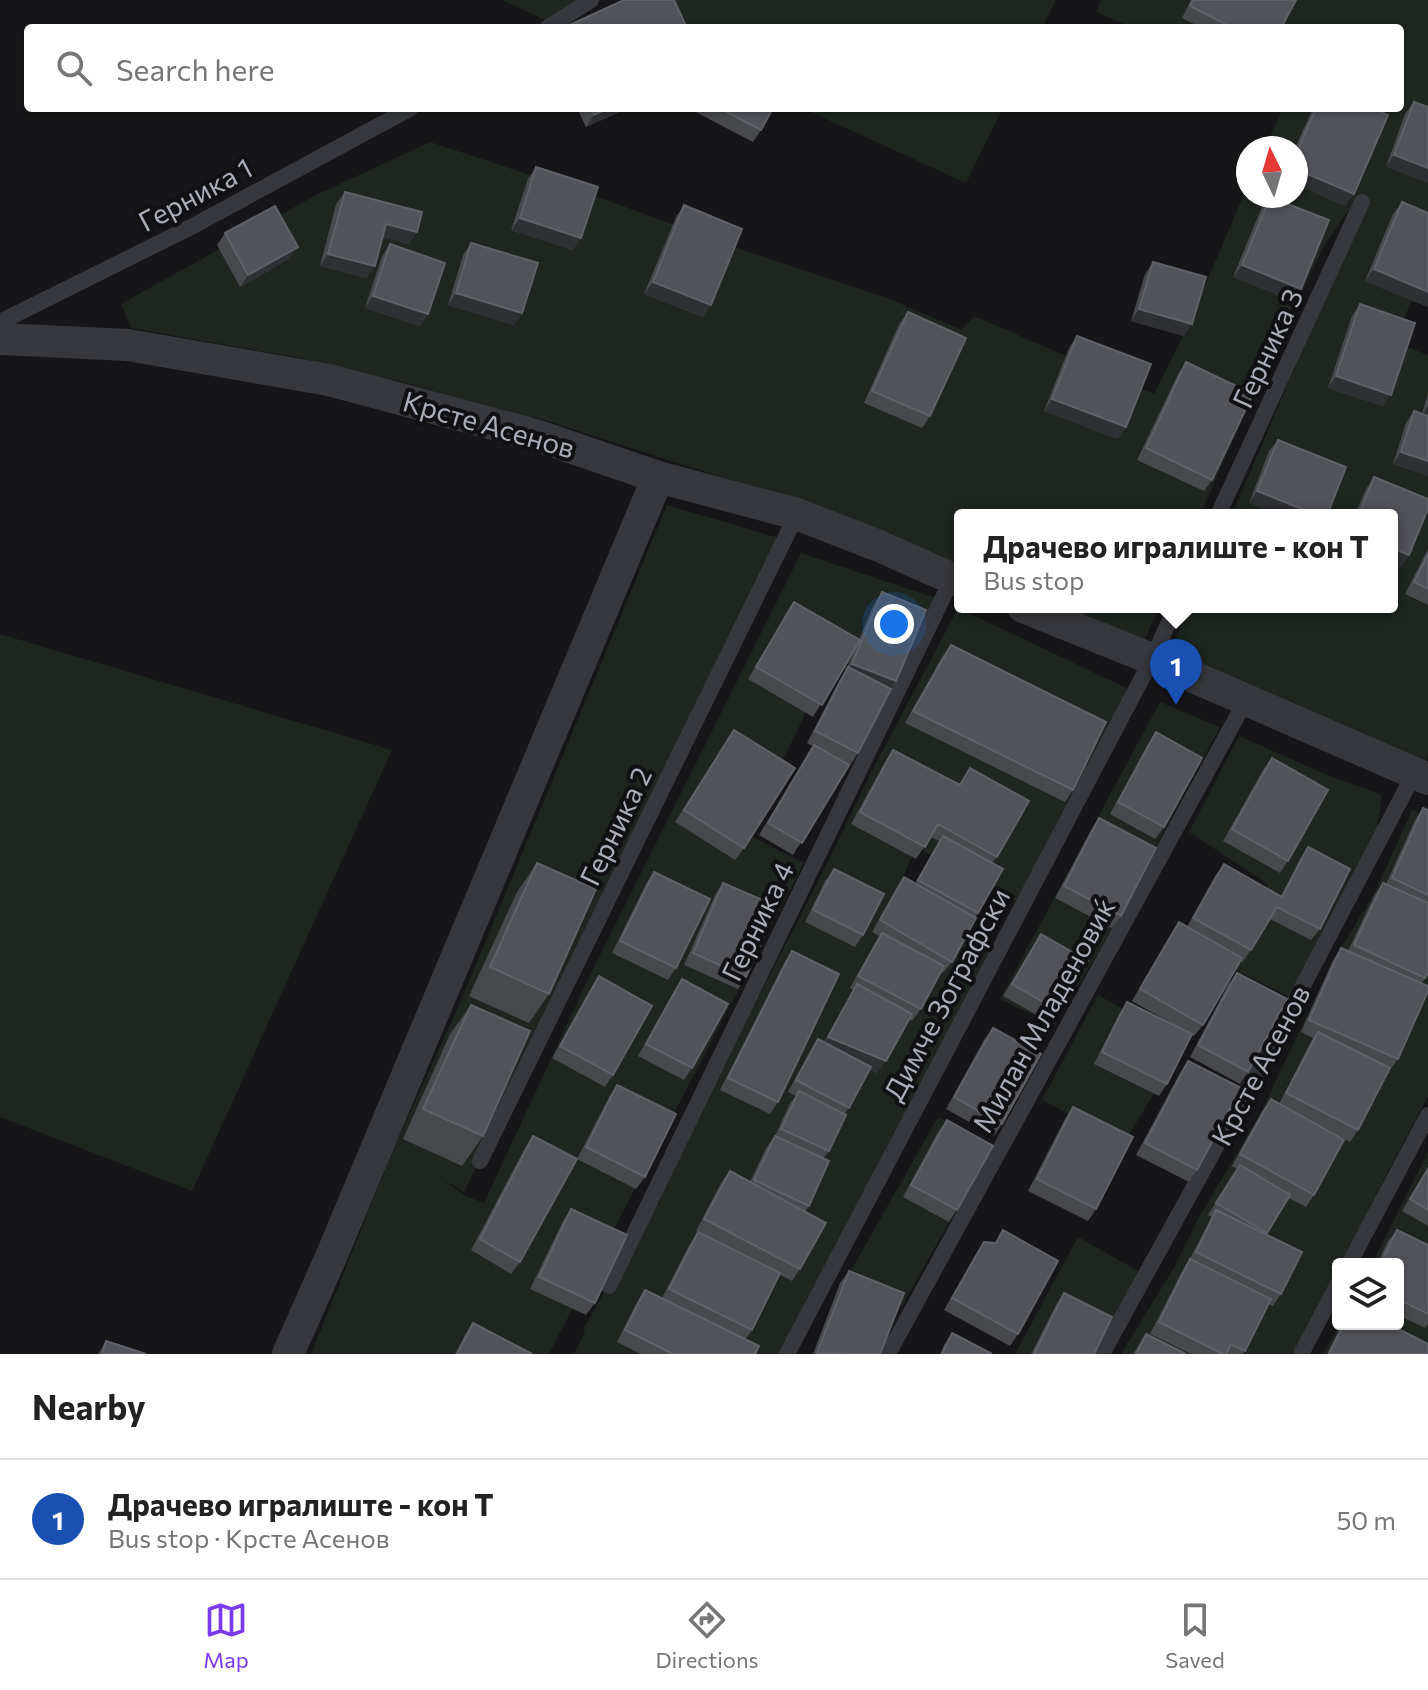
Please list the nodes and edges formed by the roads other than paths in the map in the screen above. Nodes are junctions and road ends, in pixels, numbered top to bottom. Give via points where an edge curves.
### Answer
1 (591, 0) edge
2 (553, 24) edge
3 (404, 112) edge
4 (1362, 202) edge
5 (0, 322) edge
6 (0, 339) edge
7 (658, 477) junction
8 (1221, 509) edge
9 (797, 514) junction
10 (954, 579) edge
11 (954, 584) edge
12 (1038, 613) edge
13 (1173, 613) edge
14 (1152, 659) junction
15 (1245, 702) junction
16 (1421, 777) edge
17 (1428, 1115) edge
18 (480, 1161) edge
19 (1352, 1258) edge
20 (609, 1286) edge
21 (1332, 1295) edge
22 (288, 1354) edge
23 (787, 1354) edge
24 (888, 1354) edge
25 (1102, 1354) edge
26 (1301, 1354) edge

1 - 2 lane
3 - 5 lane, Герника 1
4 - 8 lane, Герника 3
6 - 7 street, Крсте Асенов via 128,345 329,380 535,435
7 - 9 street, Крсте Асенов
7 - 22 street
9 - 10 street, Крсте Асенов
9 - 18 lane, Герника 2
11 - 20 lane, Герника 4
12 - 14 street, Крсте Асенов
13 - 14 lane
14 - 15 street, Крсте Асенов
14 - 23 lane, Димче Зографски
15 - 16 street, Крсте Асенов
15 - 24 lane, Милан Младеновиќ
16 - 25 lane, Крсте Асенов
17 - 19 lane
21 - 26 lane

